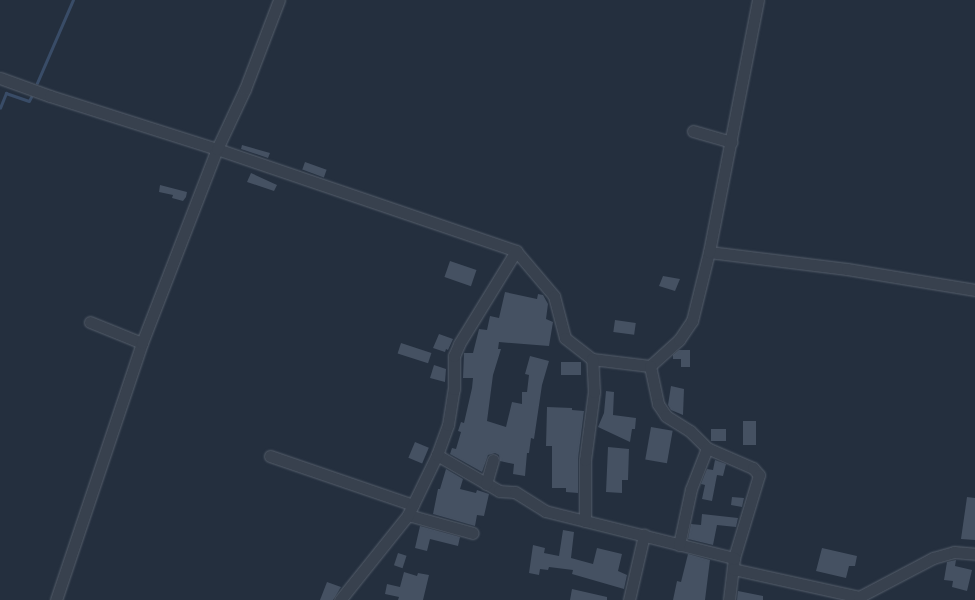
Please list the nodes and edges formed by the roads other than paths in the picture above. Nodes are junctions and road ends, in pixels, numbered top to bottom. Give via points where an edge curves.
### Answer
1 (279, 0) edge
2 (758, 0) edge
3 (0, 78) edge
4 (694, 131) dead end
5 (730, 142) junction
6 (217, 148) junction
7 (516, 251) junction
8 (709, 252) junction
9 (975, 290) edge
10 (90, 322) dead end
11 (142, 343) junction
12 (592, 359) junction
13 (650, 366) junction
14 (707, 448) junction
15 (437, 455) junction
16 (270, 456) dead end
17 (493, 460) dead end
18 (486, 484) junction
19 (411, 510) junction
20 (585, 520) junction
21 (473, 533) dead end
22 (644, 535) junction
23 (679, 545) junction
24 (975, 554) edge
25 (733, 564) junction
26 (856, 598) edge
27 (56, 600) edge
28 (341, 600) edge
29 (629, 600) edge
30 (729, 600) edge

1 - 6 street via 245,89
2 - 5 street
3 - 6 street
4 - 5 street
5 - 8 street
6 - 7 street
6 - 11 street
7 - 12 street via 554,296 565,338
7 - 15 street via 458,344 454,356 452,409
8 - 9 street via 847,269
8 - 13 street via 689,327
10 - 11 street
11 - 27 street
12 - 13 street
12 - 20 street via 594,392 586,460
13 - 14 street via 662,413 695,435
14 - 23 street via 691,489
14 - 25 street via 752,468 759,475
15 - 18 street
15 - 19 street
16 - 19 street
17 - 18 street
18 - 20 street via 499,491 516,492 545,510
19 - 21 street
19 - 28 street
20 - 22 street
22 - 23 street
22 - 29 street
23 - 25 street
24 - 26 street via 945,554
25 - 26 street
25 - 30 street

